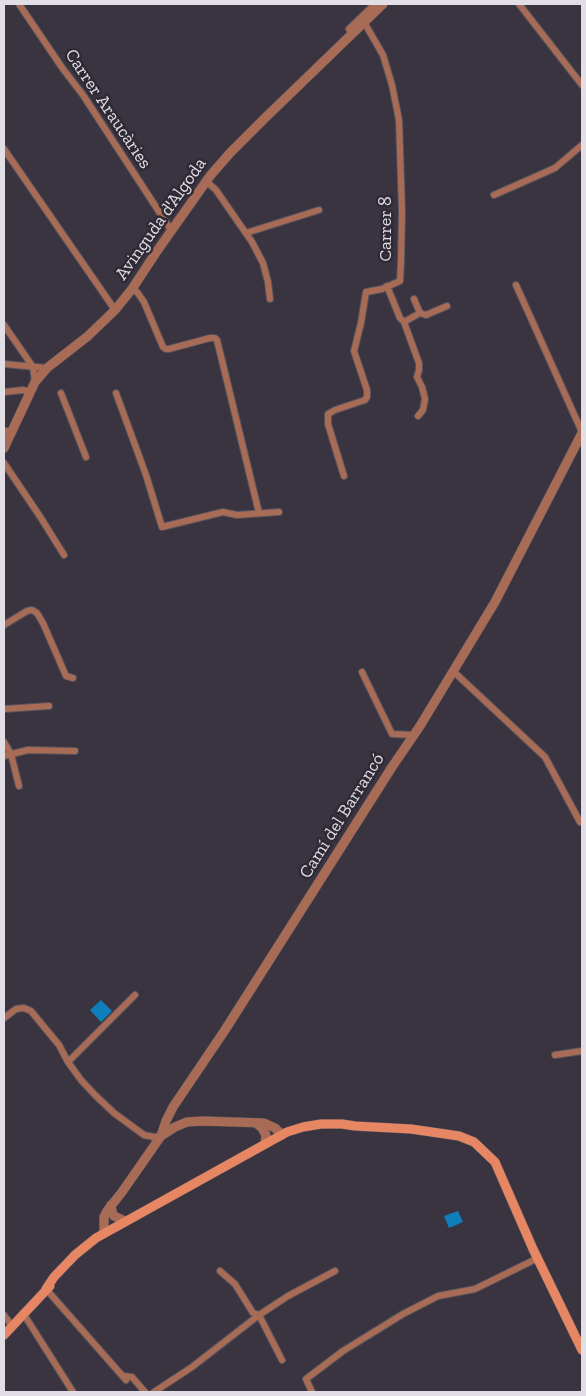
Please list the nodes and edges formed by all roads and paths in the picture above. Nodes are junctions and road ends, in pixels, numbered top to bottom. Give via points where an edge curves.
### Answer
1 (19, 4) edge
2 (375, 4) edge
3 (384, 4) edge
4 (519, 4) edge
5 (364, 22) junction
6 (349, 29) dead end
7 (582, 85) edge
8 (582, 145) edge
9 (4, 150) edge
10 (206, 181) junction
11 (494, 195) dead end
12 (319, 210) dead end
13 (172, 230) junction
14 (246, 233) junction
15 (516, 285) dead end
16 (387, 286) junction
17 (132, 289) junction
18 (270, 299) dead end
19 (414, 299) dead end
20 (447, 306) dead end
21 (114, 310) junction
22 (420, 313) junction
23 (404, 322) junction
24 (4, 325) edge
25 (4, 364) edge
26 (33, 367) junction
27 (47, 368) junction
28 (35, 382) junction
29 (4, 392) edge
30 (30, 392) junction
31 (61, 393) dead end
32 (116, 393) dead end
33 (418, 416) dead end
34 (8, 431) edge
35 (582, 433) edge
36 (4, 448) edge
37 (86, 457) dead end
38 (4, 463) edge
39 (344, 476) dead end
40 (279, 512) dead end
41 (260, 513) junction
42 (64, 556) dead end
43 (4, 625) edge
44 (453, 671) junction
45 (362, 672) dead end
46 (73, 678) dead end
47 (49, 706) dead end
48 (4, 709) edge
49 (414, 735) junction
50 (4, 742) edge
51 (75, 751) dead end
52 (7, 755) edge
53 (19, 786) dead end
54 (580, 822) dead end
55 (135, 995) dead end
56 (4, 1018) edge
57 (582, 1051) edge
58 (555, 1055) dead end
59 (68, 1062) junction
60 (256, 1123) junction
61 (354, 1126) junction
62 (275, 1128) joint
63 (324, 1128) junction
64 (161, 1136) junction
65 (272, 1138) junction
66 (256, 1154) junction
67 (167, 1204) junction
68 (112, 1209) junction
69 (125, 1222) junction
70 (109, 1228) junction
71 (92, 1248) junction
72 (538, 1258) junction
73 (220, 1271) dead end
74 (336, 1271) dead end
75 (46, 1289) junction
76 (23, 1313) junction
77 (4, 1315) edge
78 (259, 1315) junction
79 (12, 1326) junction
80 (4, 1335) edge
81 (582, 1350) edge
82 (282, 1360) dead end
83 (72, 1392) edge
84 (144, 1392) edge
85 (154, 1392) edge
86 (312, 1392) edge

1 - 13 street, Carrer Araucàries
2 - 6 street
3 - 5 street, Avinguda d'Algoda
4 - 7 street
5 - 10 street, Avinguda d'Algoda via 230,153
5 - 16 street, Carrer 8 via 383,55 399,120 400,281
8 - 11 street via 555,168
9 - 21 street
10 - 13 street, Avinguda d'Algoda
10 - 14 street
12 - 14 street
13 - 17 street, Avinguda d'Algoda
14 - 18 street via 263,263
15 - 35 street
16 - 23 street
16 - 39 street, Carrer 8 via 366,292 354,351 367,397 328,414
17 - 21 street, Avinguda d'Algoda
17 - 41 street via 144,302 166,349 210,338 217,340
19 - 22 street
20 - 22 street via 426,315
21 - 27 street, Avinguda d'Algoda via 88,336
22 - 23 street
23 - 33 street via 420,363 417,377 425,399
24 - 26 street
25 - 26 street
26 - 27 street
26 - 28 street
27 - 28 street, Avinguda d'Algoda
28 - 30 street, Avinguda d'Algoda
29 - 30 street
30 - 34 street, Avinguda d'Algoda
31 - 37 street
32 - 41 street via 162,527 223,512 237,515
34 - 36 street, Avinguda d'Algoda
35 - 44 street, Camí del Barrancó via 495,602
38 - 42 street
40 - 41 street
43 - 46 street via 27,611 37,613 66,676
44 - 49 street, Camí del Barrancó
44 - 54 street via 545,757
45 - 49 street via 392,734
47 - 48 street
49 - 64 street, Camí del Barrancó via 173,1106
50 - 52 street
51 - 52 street via 28,750
52 - 53 street
55 - 59 street
56 - 59 street via 16,1009 31,1011 59,1045
57 - 58 street
59 - 64 street via 80,1080 114,1113 144,1135
60 - 62 street
60 - 64 street via 187,1122
60 - 65 street
61 - 63 main road
61 - 65 main road via 321,1124
61 - 72 main road via 459,1136 474,1142 495,1162
62 - 65 main road
63 - 65 main road via 313,1127
63 - 66 main road via 296,1135
64 - 68 street, Camí del Barrancó
65 - 66 main road via 271,1144
65 - 69 main road
66 - 67 main road
67 - 70 main road via 118,1228
67 - 71 main road
68 - 69 street via 114,1216
68 - 70 street, Camí del Barrancó via 106,1210 104,1217
69 - 70 main road
70 - 71 main road via 109,1233
70 - 75 main road via 75,1255
71 - 75 main road
72 - 81 main road
72 - 86 street via 475,1289 438,1296 403,1314 343,1351 306,1379
73 - 78 street via 235,1284 253,1313
74 - 78 street
75 - 76 main road
75 - 84 street via 125,1378 132,1377
76 - 79 main road
76 - 83 street
77 - 79 street
78 - 82 street
78 - 85 street
79 - 80 main road

